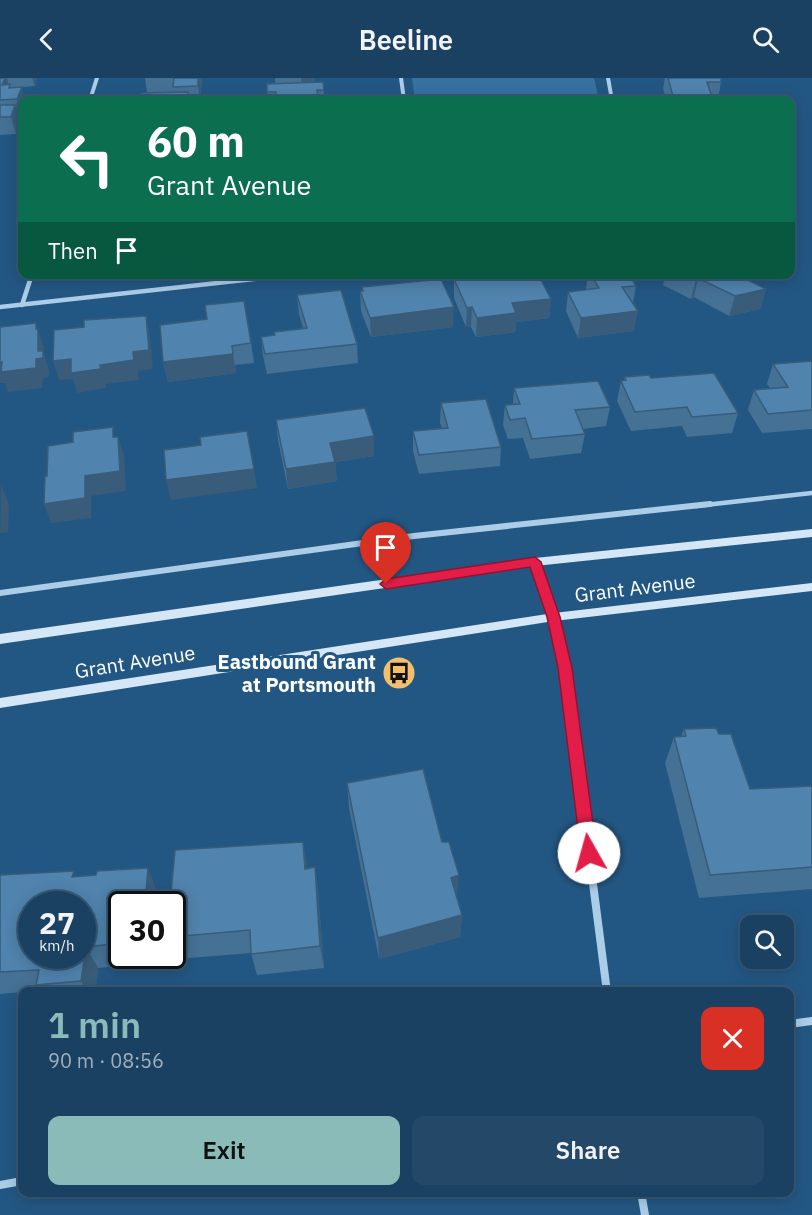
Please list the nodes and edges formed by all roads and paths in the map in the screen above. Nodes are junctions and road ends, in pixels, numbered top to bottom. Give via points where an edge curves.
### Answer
1 (97, 78) edge
2 (401, 78) edge
3 (608, 78) edge
4 (91, 96) edge
5 (403, 96) edge
6 (611, 96) edge
7 (30, 279) edge
8 (254, 279) edge
9 (22, 304) junction
10 (0, 307) edge
11 (812, 493) edge
12 (812, 533) edge
13 (535, 562) junction
14 (812, 587) edge
15 (0, 594) edge
16 (554, 617) junction
17 (0, 639) edge
18 (0, 703) edge
19 (606, 987) edge
20 (812, 1021) edge
21 (794, 1023) edge
22 (18, 1182) edge
23 (0, 1185) edge
24 (642, 1197) edge
25 (645, 1215) edge

1 - 4 street
2 - 5 street
3 - 6 street
7 - 9 street
8 - 9 street
9 - 10 street
11 - 15 street via 414,536
12 - 13 main road, Grant Avenue
13 - 16 street
13 - 17 main road, Grant Avenue
14 - 16 main road, Grant Avenue
16 - 18 main road, Grant Avenue
16 - 19 street via 565,668
20 - 21 street
22 - 23 street
24 - 25 street

